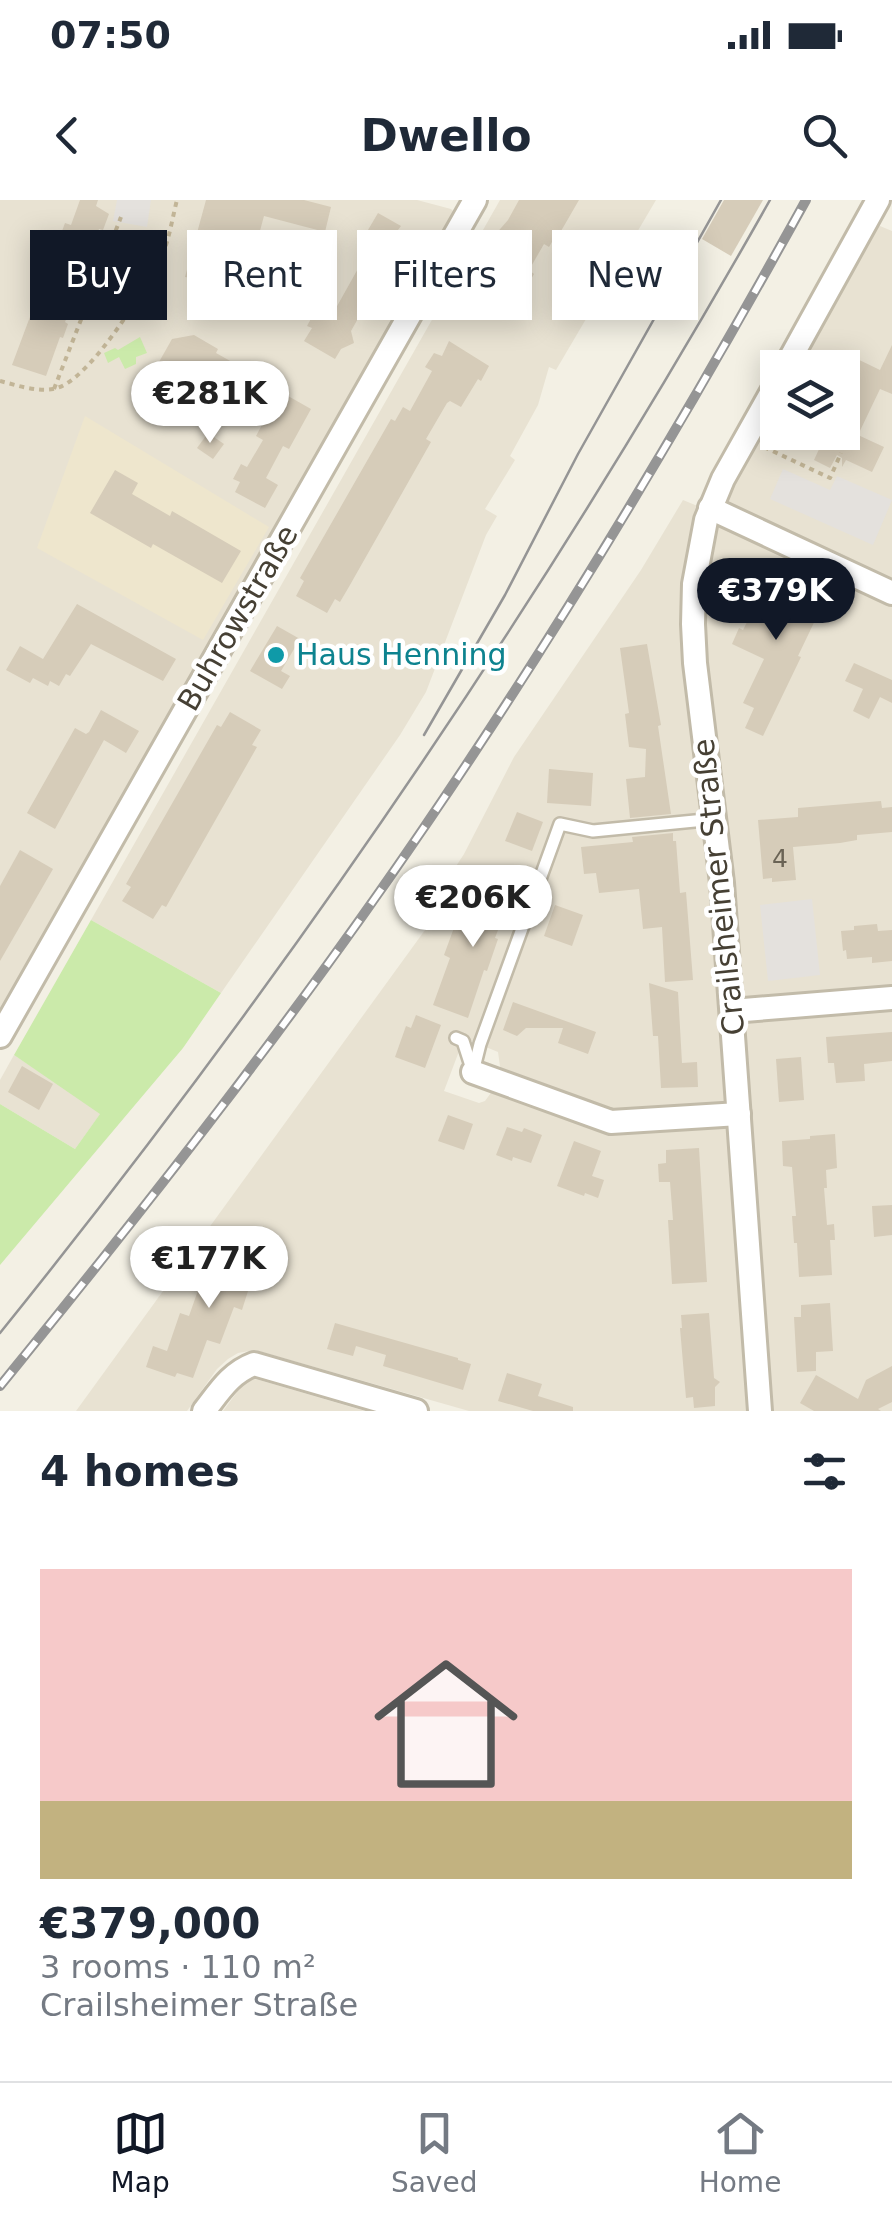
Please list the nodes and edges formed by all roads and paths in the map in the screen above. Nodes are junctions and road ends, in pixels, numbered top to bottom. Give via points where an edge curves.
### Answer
1 (177, 200) edge
2 (465, 202) edge
3 (881, 210) edge
4 (121, 217) dead end
5 (796, 350) edge
6 (0, 381) edge
7 (54, 389) junction
8 (760, 414) edge
9 (769, 450) edge
10 (841, 453) dead end
11 (710, 508) junction
12 (892, 593) edge
13 (707, 601) dead end
14 (748, 620) dead end
15 (715, 819) junction
16 (892, 998) edge
17 (732, 1011) junction
18 (0, 1036) edge
19 (456, 1038) dead end
20 (473, 1072) junction
21 (739, 1114) junction
22 (204, 1411) edge
23 (416, 1411) edge
24 (760, 1411) edge

1 - 7 path via 162,256 109,342 69,383
2 - 18 street, Buhrowstraße
3 - 5 street
4 - 7 path
6 - 7 path
8 - 11 street, Crailsheimer Straße
9 - 10 path via 830,478
11 - 12 street
11 - 15 street, Crailsheimer Straße via 693,624
13 - 14 path
15 - 17 street, Crailsheimer Straße
15 - 20 lane via 594,831 560,824
16 - 17 street
17 - 21 street, Crailsheimer Straße
19 - 20 lane
20 - 21 street via 612,1122
21 - 24 street, Crailsheimer Straße
22 - 23 street via 232,1376 254,1364

